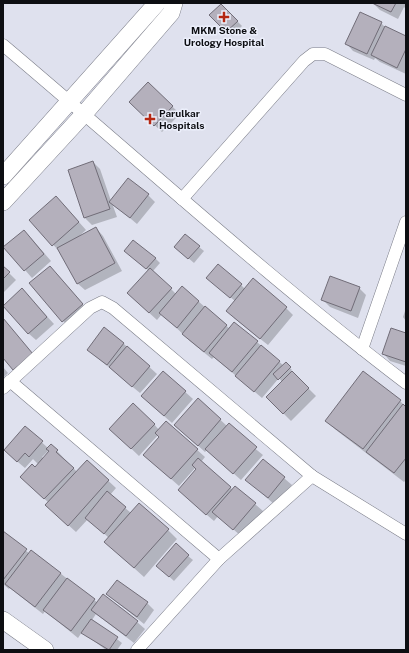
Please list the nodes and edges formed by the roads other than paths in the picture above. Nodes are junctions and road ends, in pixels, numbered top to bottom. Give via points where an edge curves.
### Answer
1 (157, 3) edge
2 (174, 3) edge
3 (3, 45) edge
4 (406, 95) edge
5 (70, 102) junction
6 (84, 114) junction
7 (3, 176) edge
8 (182, 199) junction
9 (3, 202) edge
10 (406, 222) edge
11 (362, 349) junction
12 (406, 383) edge
13 (6, 384) edge
14 (312, 476) junction
15 (404, 530) edge
16 (219, 559) junction
17 (3, 620) edge
18 (34, 647) edge
19 (137, 650) edge

1 - 5 main road
2 - 6 main road via 171,13
3 - 5 street
4 - 8 street via 325,54 312,54
5 - 6 street
5 - 7 main road
6 - 8 street
6 - 9 main road
8 - 11 street
10 - 11 street
11 - 12 street
13 - 14 street via 90,308 102,302 113,308
13 - 16 street
14 - 15 street
14 - 16 street
16 - 19 street
17 - 18 main road

